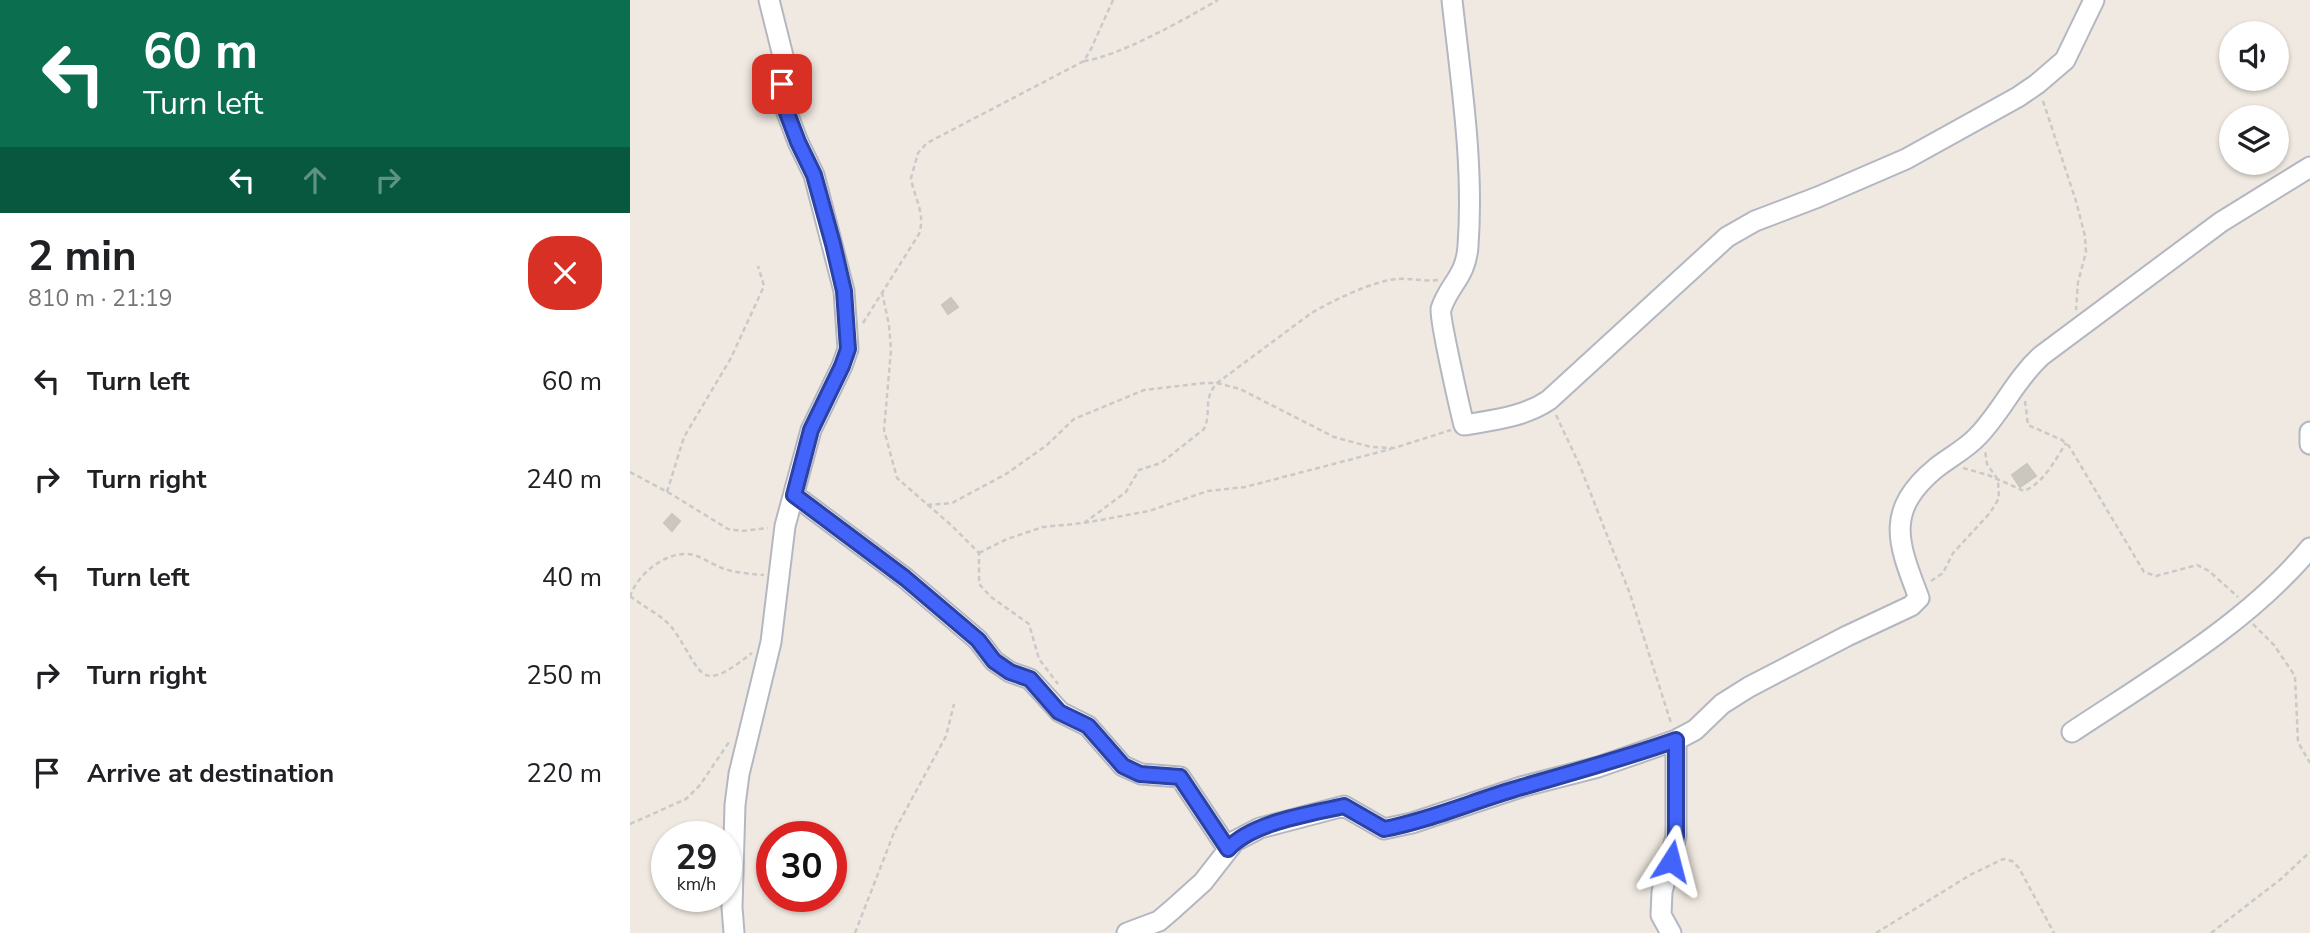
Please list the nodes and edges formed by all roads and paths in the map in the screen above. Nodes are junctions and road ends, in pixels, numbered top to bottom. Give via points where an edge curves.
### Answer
1 (769, 0) edge
2 (1112, 0) edge
3 (1218, 0) edge
4 (1452, 0) edge
5 (2094, 0) edge
6 (1084, 61) junction
7 (2037, 84) junction
8 (2310, 167) edge
9 (758, 266) dead end
10 (1463, 272) junction
11 (882, 292) junction
12 (2076, 310) dead end
13 (861, 327) dead end
14 (2020, 377) junction
15 (1217, 383) junction
16 (1549, 400) junction
17 (1464, 425) junction
18 (1984, 429) junction
19 (2310, 432) edge
20 (2066, 443) junction
21 (2310, 444) edge
22 (1394, 449) junction
23 (1943, 464) junction
24 (630, 472) edge
25 (1998, 480) junction
26 (667, 492) junction
27 (794, 495) junction
28 (927, 505) junction
29 (1084, 523) junction
30 (785, 526) junction
31 (2310, 548) edge
32 (979, 553) junction
33 (778, 586) junction
34 (630, 596) edge
35 (1919, 598) junction
36 (2245, 611) junction
37 (772, 638) junction
38 (1064, 691) dead end
39 (954, 704) dead end
40 (2072, 732) dead end
41 (730, 740) dead end
42 (1676, 740) junction
43 (2310, 763) edge
44 (630, 824) edge
45 (1228, 849) junction
46 (2310, 852) edge
47 (734, 933) edge
48 (855, 933) edge
49 (1127, 933) edge
50 (1671, 933) edge
51 (1876, 933) edge
52 (2054, 933) edge
53 (2211, 933) edge

1 - 27 street via 783,57 784,105 814,175 844,291 848,349 811,430
2 - 6 path
3 - 6 path via 1142,39
4 - 10 street via 1470,160 1468,249
5 - 7 street via 2065,60
6 - 11 path via 922,148 911,178 922,226
7 - 12 path via 2085,236
7 - 16 street via 1906,159 1727,237
8 - 14 street via 2221,222
9 - 26 path via 764,286 731,358 684,437
10 - 15 path via 1435,281 1378,283 1326,304
10 - 17 street via 1440,313
11 - 13 path
11 - 28 path via 891,350 884,430 897,478
14 - 18 street
14 - 20 path via 2028,425
15 - 22 path via 1240,389 1334,437
15 - 28 path via 1144,390 1074,419 1047,445 995,480 952,503
15 - 29 path via 1208,396 1204,429 1161,463 1139,470 1119,499
16 - 17 street via 1517,416
16 - 42 path via 1630,594
17 - 22 path
18 - 23 street
18 - 25 path via 1987,464
19 - 21 street
20 - 25 path via 2028,490
20 - 36 path via 2144,572 2157,576 2189,565 2202,567 2236,594
22 - 29 path
23 - 25 path
23 - 35 street via 1913,492 1899,524 1899,543
24 - 26 path
25 - 35 path via 1996,506
26 - 30 path via 728,529
27 - 30 street
27 - 45 street via 905,578 978,640 994,661 1030,679 1059,712 1088,726 1123,766 1140,774 1180,777
28 - 32 path
29 - 32 path via 1043,527
30 - 33 street
31 - 36 street
32 - 38 path via 979,584 1029,624 1039,659
33 - 34 path via 764,575 723,568 689,554 658,564 637,579
33 - 37 street
34 - 37 path via 673,628 695,666 709,676 729,671
35 - 42 street via 1749,687
36 - 40 street
36 - 43 path via 2295,676 2298,742
37 - 47 street via 735,805
39 - 48 path via 946,736 895,830
41 - 44 path via 686,799
42 - 45 street via 1412,823 1384,829 1344,806 1260,828
42 - 50 street via 1676,836 1661,892 1661,915
45 - 49 street via 1203,882 1159,921
46 - 53 path
51 - 52 path via 2003,859 2018,868

